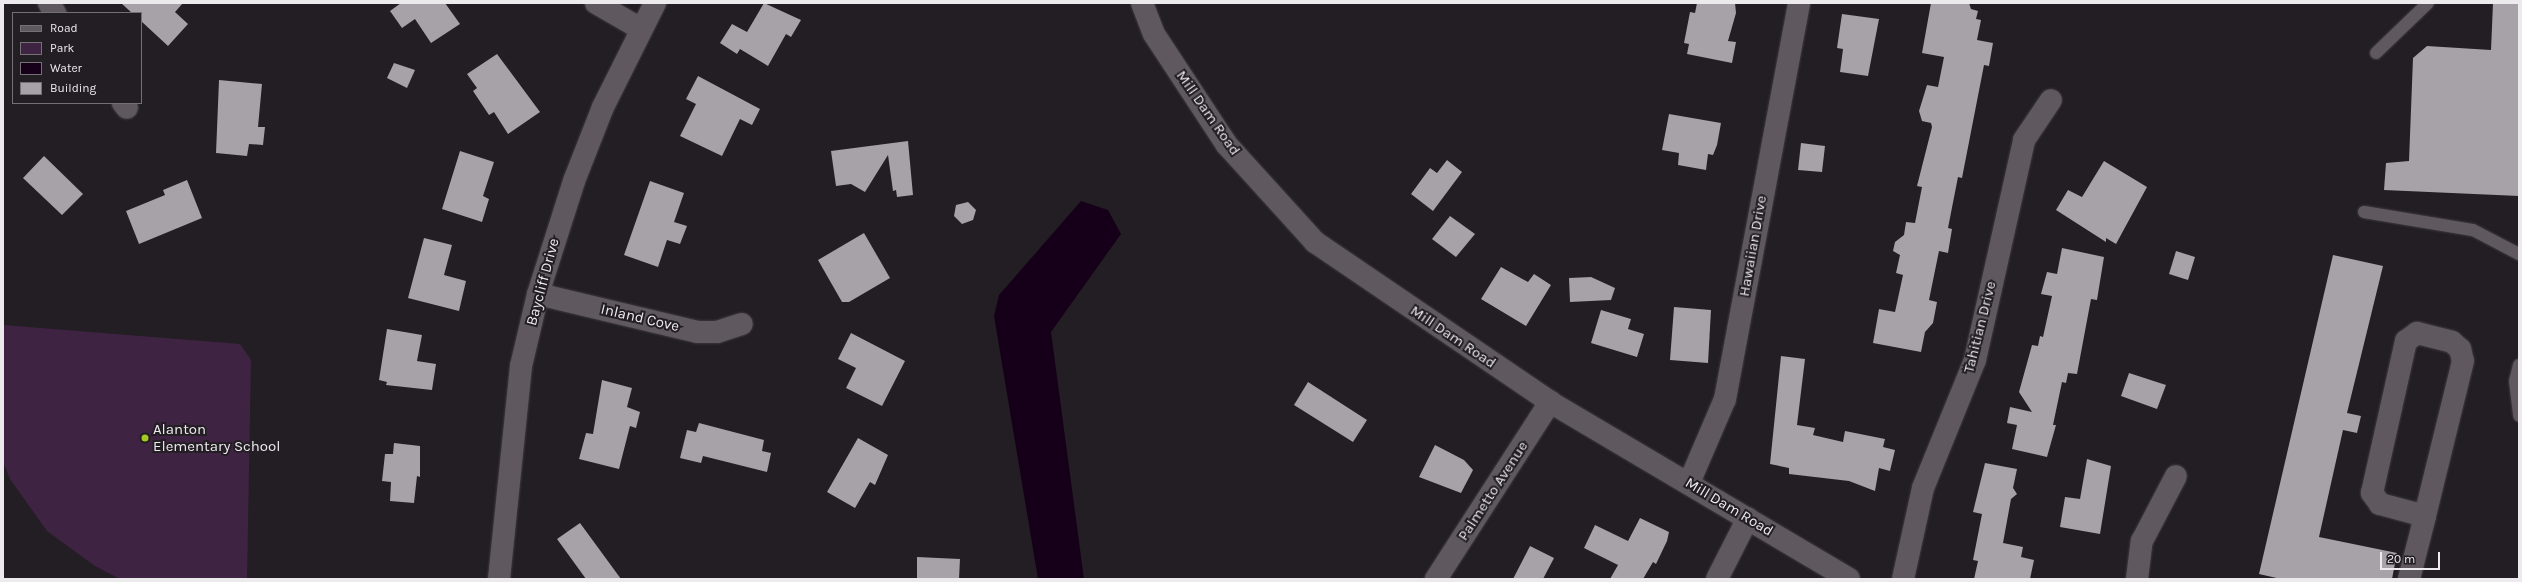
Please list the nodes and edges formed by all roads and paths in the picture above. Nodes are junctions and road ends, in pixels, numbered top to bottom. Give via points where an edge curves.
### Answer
1 (49, 3) edge
2 (596, 3) edge
3 (655, 3) edge
4 (1142, 3) edge
5 (1799, 3) edge
6 (2428, 3) edge
7 (54, 12) edge
8 (641, 29) junction
9 (2376, 53) dead end
10 (2051, 100) dead end
11 (2364, 212) dead end
12 (2519, 254) edge
13 (538, 294) junction
14 (742, 324) dead end
15 (2519, 365) edge
16 (1550, 402) junction
17 (2519, 416) edge
18 (2176, 476) dead end
19 (1689, 483) junction
20 (2425, 516) junction
21 (1748, 518) junction
22 (499, 579) edge
23 (1436, 579) edge
24 (1717, 579) edge
25 (1849, 579) edge
26 (1903, 579) edge
27 (2137, 579) edge
28 (2409, 579) edge

1 - 7 street
2 - 8 street
3 - 8 street, Baycliff Drive
4 - 16 street, Mill Dam Road via 1154,34 1227,145 1315,242
5 - 19 street, Hawaiian Drive via 1725,399
6 - 9 lane
8 - 13 street, Baycliff Drive via 603,107 574,181
10 - 26 street, Tahitian Drive via 2024,140 1975,360 1923,488
11 - 12 lane via 2473,230
13 - 14 street, Inland Cove via 698,332 717,332
13 - 22 street, Baycliff Drive via 521,366
15 - 17 lane via 2515,381
16 - 19 street, Mill Dam Road
16 - 23 street, Palmetto Avenue
18 - 27 street via 2142,541
19 - 21 street, Mill Dam Road
20 - 20 street via 2463,361 2460,349 2452,342 2417,333 2406,341 2372,492 2380,504
20 - 28 street
21 - 24 street
21 - 25 street, Mill Dam Road

